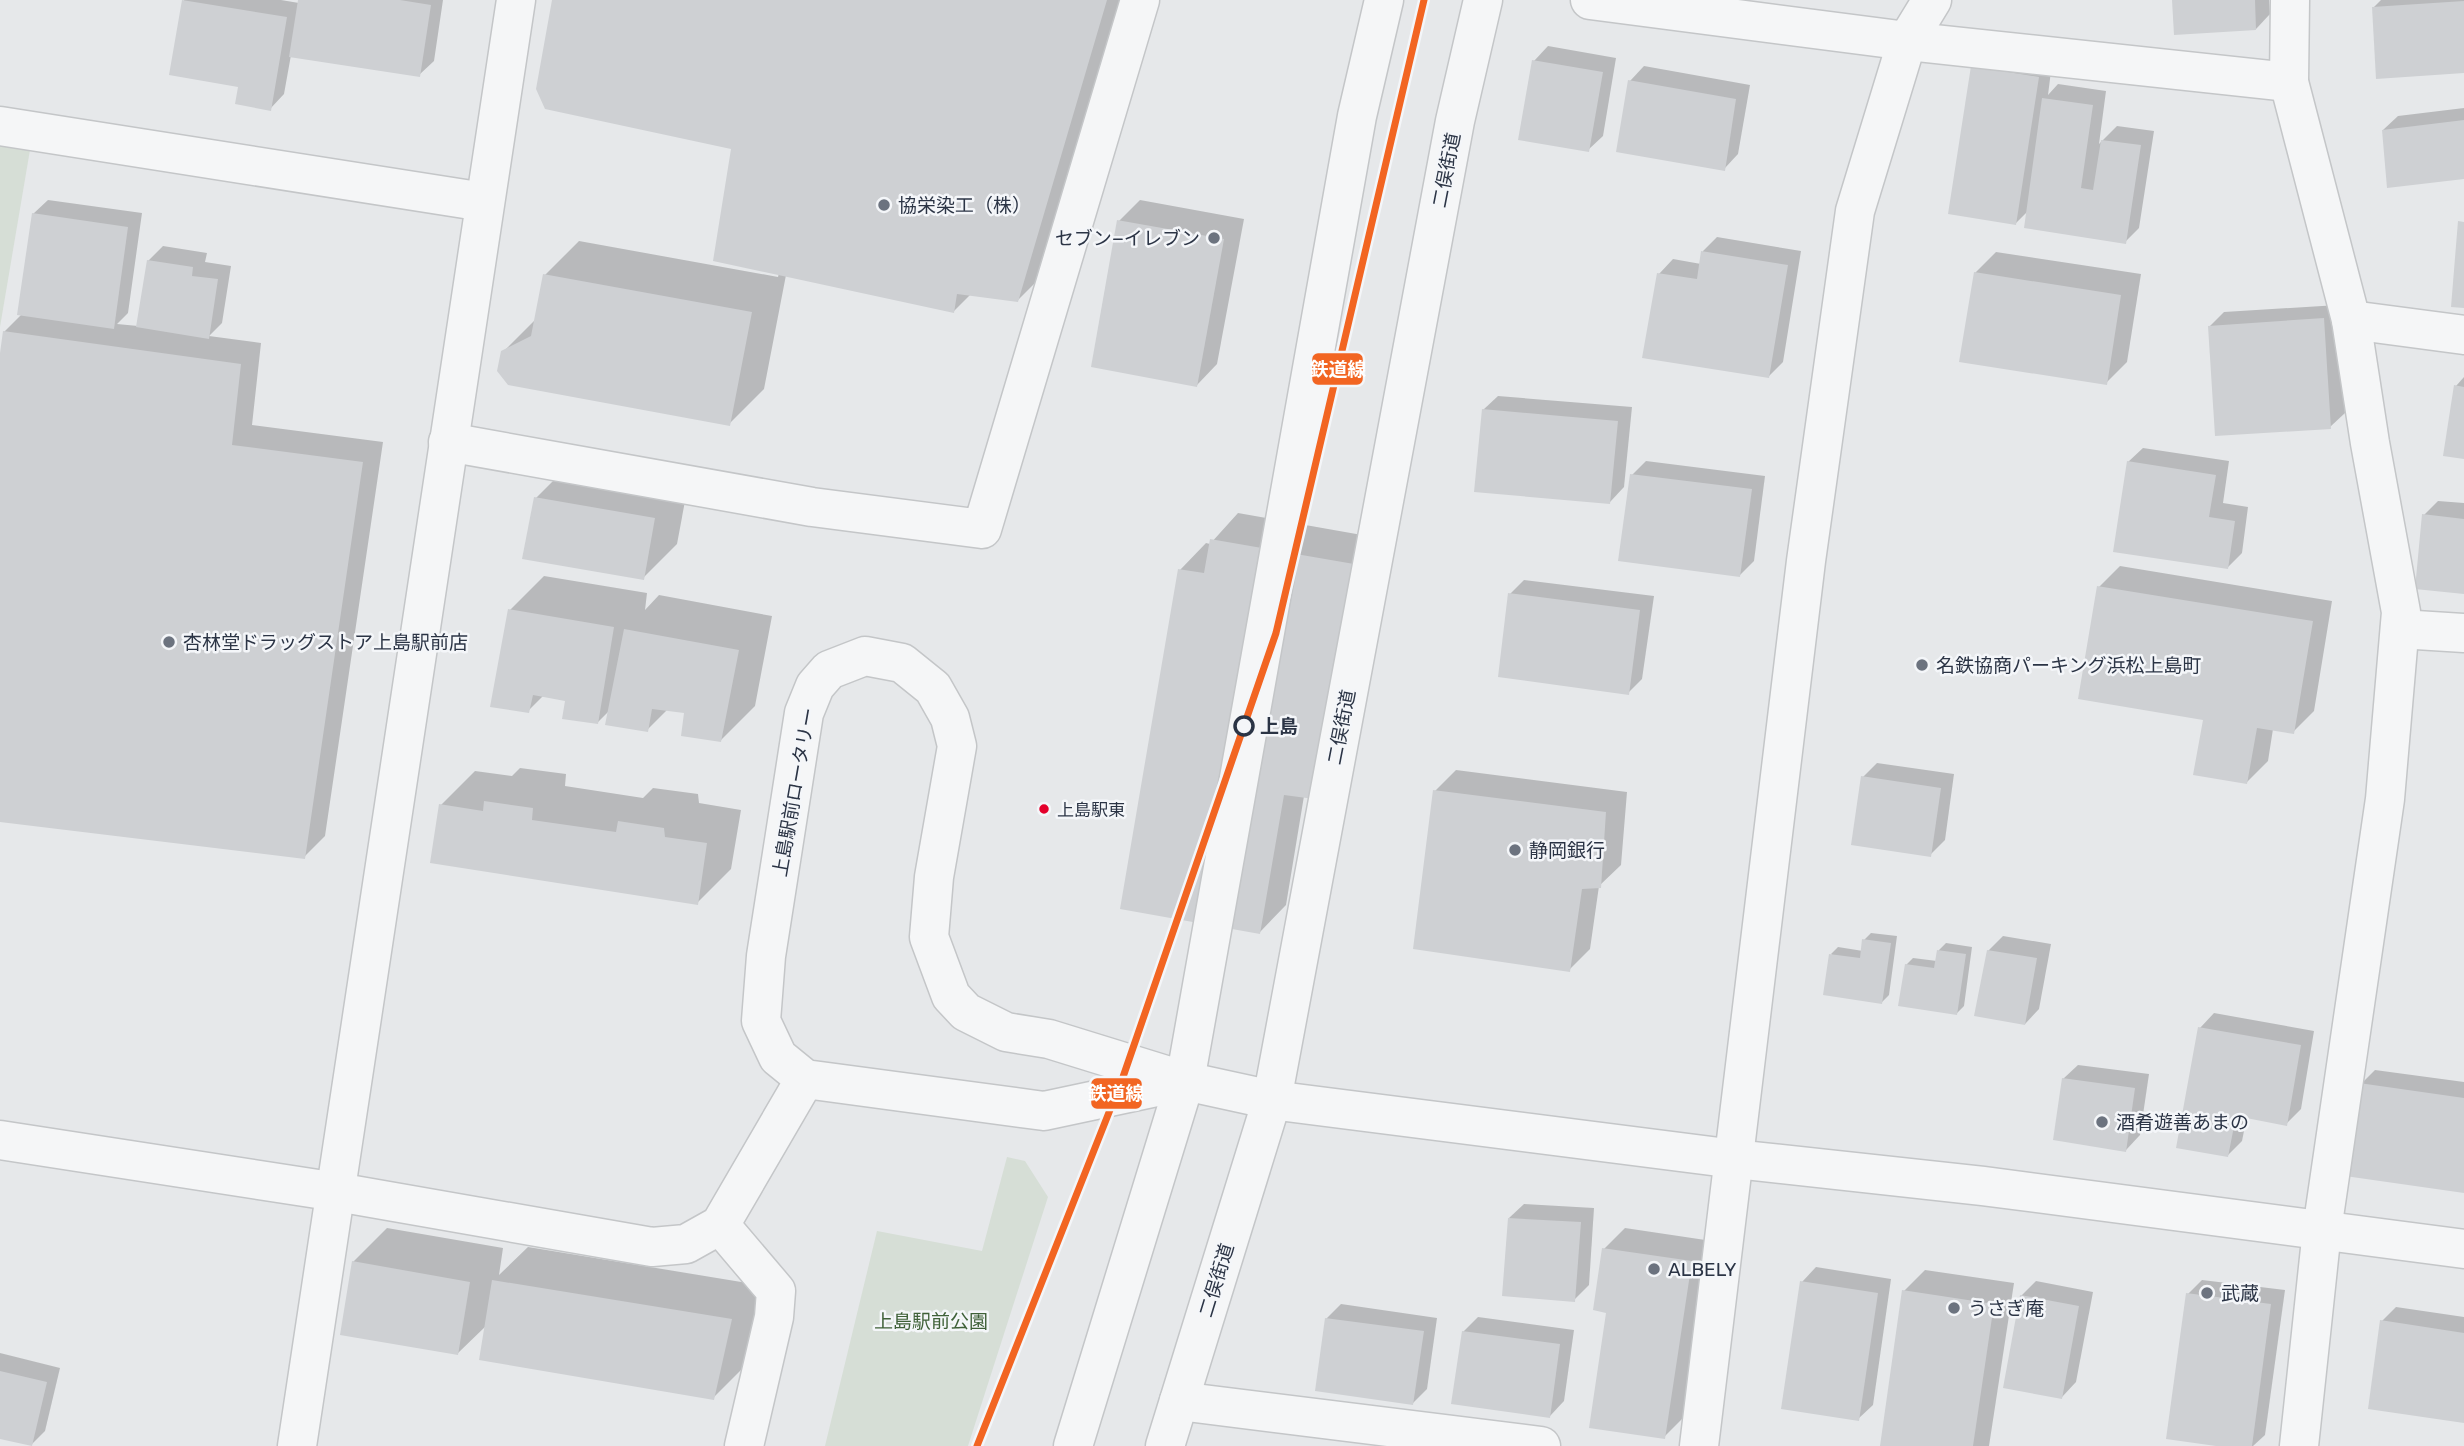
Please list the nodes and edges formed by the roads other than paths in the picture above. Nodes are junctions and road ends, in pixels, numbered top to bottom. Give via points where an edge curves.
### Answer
1 (516, 0) edge
2 (1140, 0) edge
3 (1384, 0) edge
4 (1483, 0) edge
5 (1590, 0) edge
6 (1932, 0) edge
7 (2290, 0) edge
8 (1907, 41) junction
9 (2289, 82) junction
10 (0, 125) edge
11 (484, 202) junction
12 (2351, 320) junction
13 (2464, 335) edge
14 (448, 442) junction
15 (2400, 629) junction
16 (2464, 633) edge
17 (805, 1079) junction
18 (1185, 1082) junction
19 (1272, 1100) junction
20 (0, 1140) edge
21 (1735, 1159) junction
22 (337, 1192) junction
23 (720, 1225) junction
24 (2322, 1230) junction
25 (2464, 1249) edge
26 (1179, 1401) junction
27 (297, 1446) edge
28 (744, 1446) edge
29 (1073, 1446) edge
30 (1165, 1446) edge
31 (1541, 1446) edge
32 (1699, 1446) edge
33 (2299, 1446) edge

1 - 11 street
2 - 14 street via 982,529 812,507
3 - 18 street via 1357,117
4 - 19 street, 二俣街道 via 1455,121
5 - 8 street
6 - 8 street
7 - 9 street
8 - 9 street
8 - 21 street via 1854,211 1806,561
9 - 12 street
10 - 11 street
11 - 14 street
12 - 13 street
12 - 15 street via 2401,612
14 - 22 street
15 - 16 street
15 - 24 street via 2385,799
17 - 18 street via 1044,1111
17 - 18 street, 上島駅前ロータリー via 778,1057 761,1021 766,956 804,713 815,686 830,670 865,656 902,663 933,688 950,718 957,746 934,877 929,937 951,996 966,1012 1006,1032 1049,1039
17 - 23 street
18 - 19 street, 上島駅前ロータリー
18 - 29 street
19 - 21 street, 上島駅前ロータリー
19 - 26 street, 二俣街道
20 - 22 street
21 - 24 street, 上島駅前ロータリー
21 - 32 street
22 - 23 street via 652,1247 687,1244
22 - 27 street
23 - 28 street via 776,1291
24 - 25 street, 上島駅前ロータリー
24 - 33 street
26 - 30 street, 二俣街道
26 - 31 street

